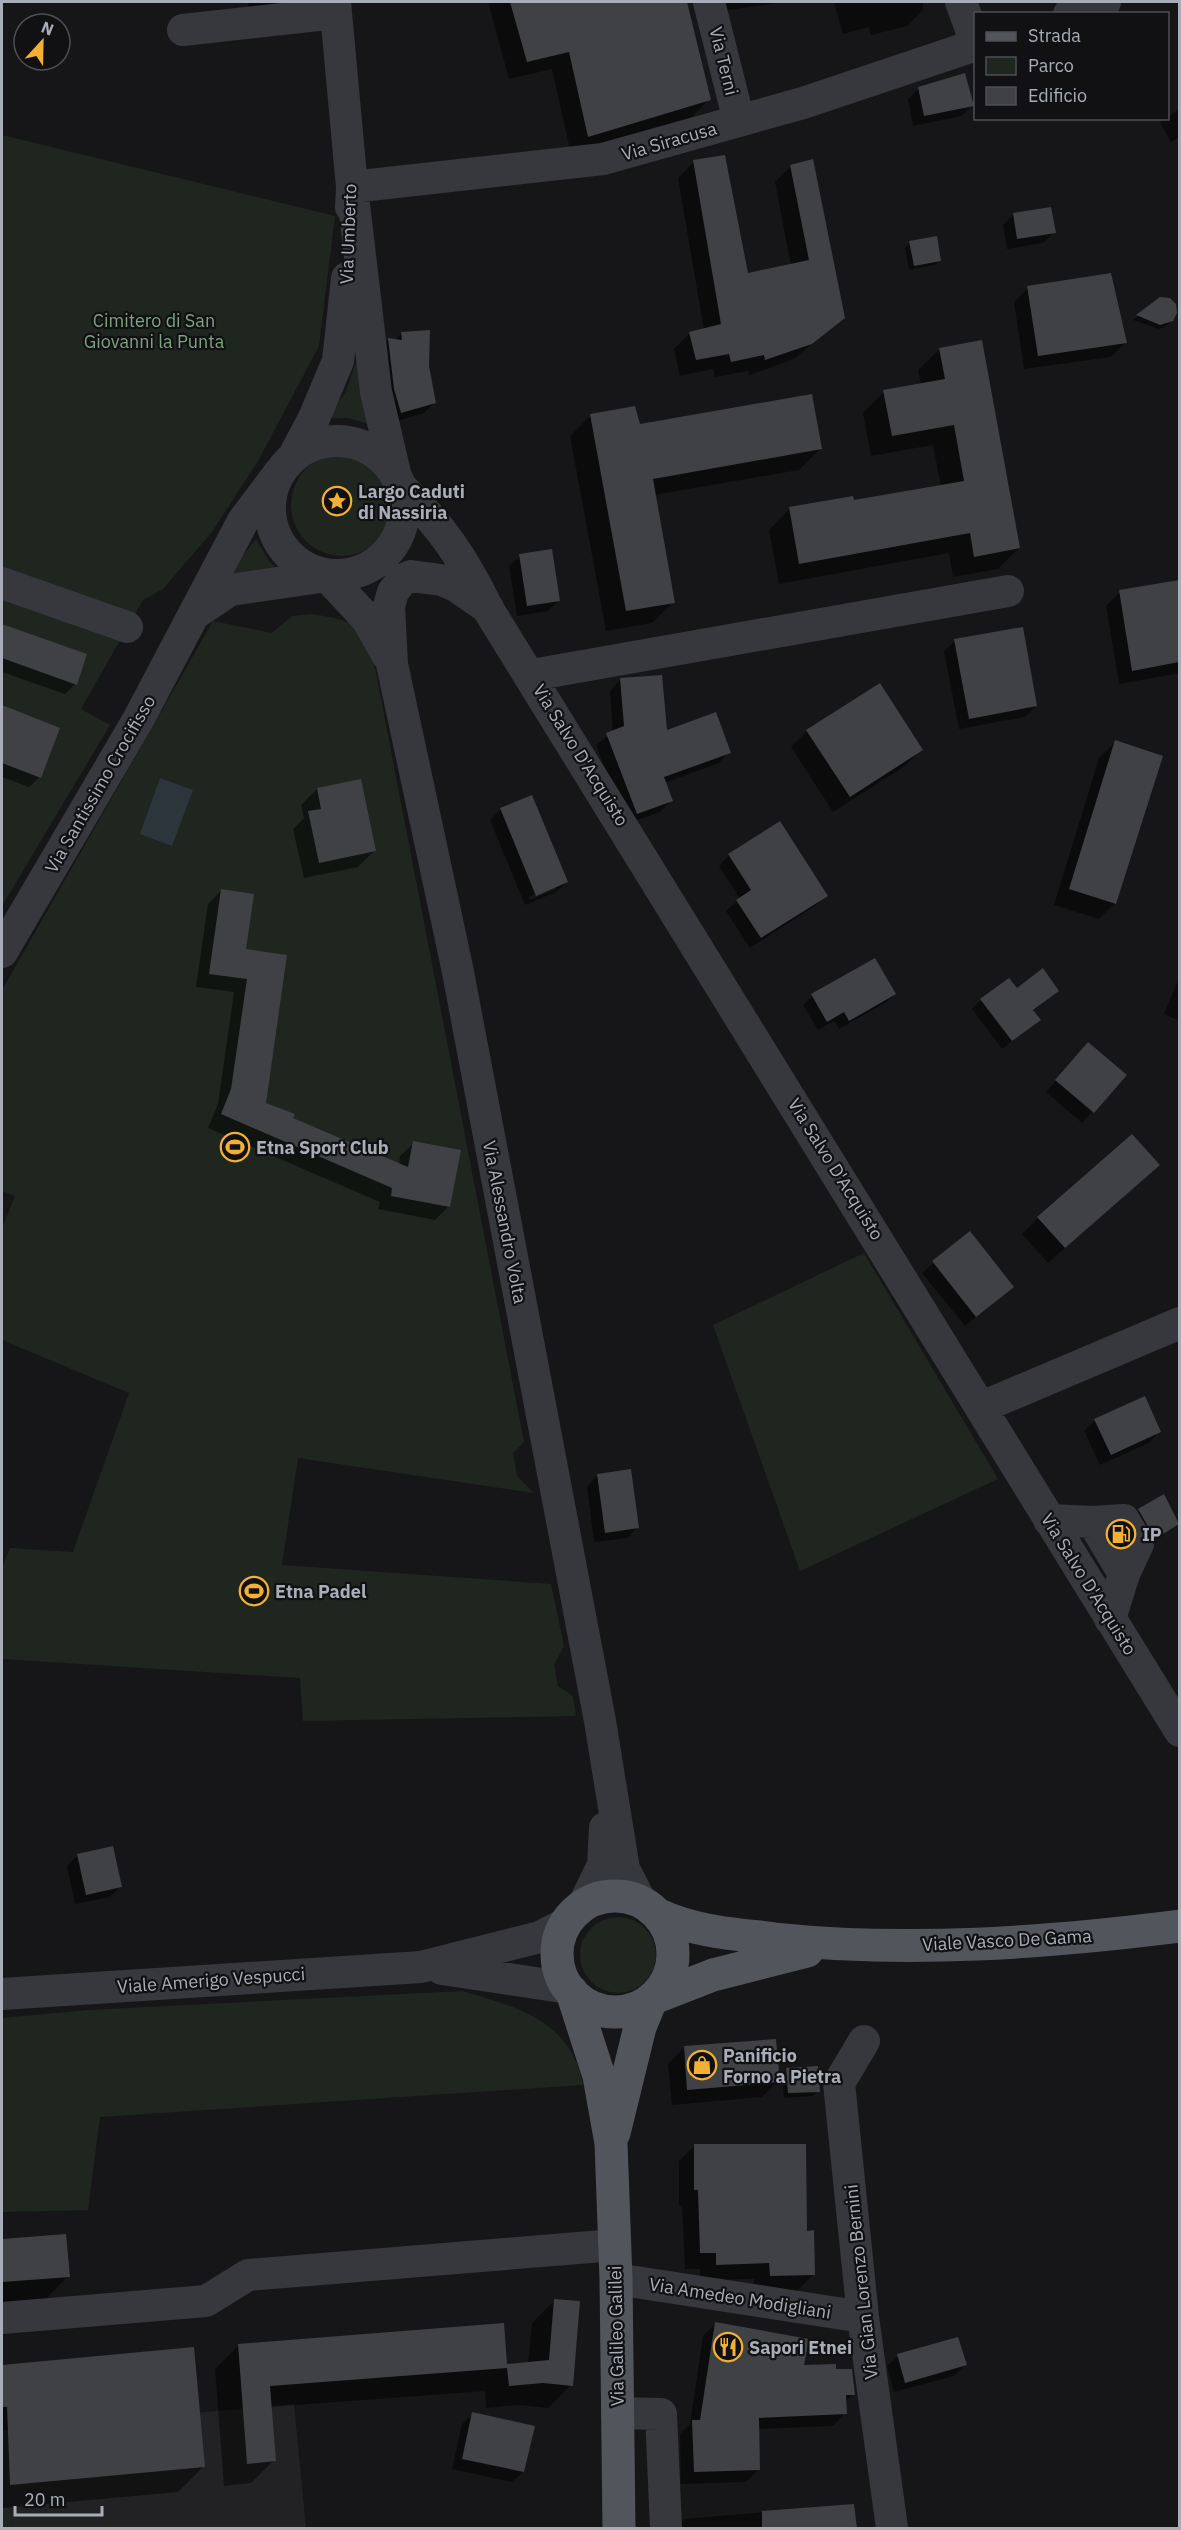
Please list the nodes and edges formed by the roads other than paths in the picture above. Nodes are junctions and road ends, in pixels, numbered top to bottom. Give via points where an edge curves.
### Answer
1 (709, 2) edge
2 (961, 2) edge
3 (1105, 2) edge
4 (335, 7) edge
5 (1075, 12) edge
6 (183, 30) dead end
7 (974, 41) edge
8 (974, 44) edge
9 (739, 121) junction
10 (352, 187) junction
11 (286, 465) junction
12 (398, 481) junction
13 (327, 576) junction
14 (386, 576) junction
15 (2, 583) edge
16 (1008, 591) dead end
17 (489, 609) junction
18 (195, 613) junction
19 (127, 627) dead end
20 (392, 664) junction
21 (532, 675) junction
22 (2, 952) edge
23 (1179, 1323) edge
24 (982, 1407) junction
25 (1049, 1520) junction
26 (1110, 1619) junction
27 (1179, 1731) edge
28 (609, 1782) junction
29 (649, 1908) junction
30 (574, 1914) junction
31 (1179, 1926) edge
32 (833, 1945) junction
33 (421, 1967) junction
34 (570, 1990) junction
35 (2, 1994) edge
36 (652, 1999) junction
37 (864, 2041) dead end
38 (611, 2143) junction
39 (615, 2245) junction
40 (616, 2278) junction
41 (863, 2317) junction
42 (2, 2319) edge
43 (617, 2413) junction
44 (619, 2529) edge
45 (666, 2529) edge
46 (892, 2529) edge

1 - 9 street, Via Terni
2 - 7 street
3 - 5 street
4 - 6 street
4 - 10 street, Via Umberto
8 - 9 street, Via Siracusa
9 - 10 street, Via Siracusa via 603,159
10 - 11 street, Via Umberto via 345,313 338,361 314,418
10 - 12 street via 376,392
11 - 12 street via 314,444 337,440 360,444 380,455
11 - 13 street via 271,493 270,514 275,534 286,552 303,566
11 - 18 street, Via Santissimo Crocifisso via 243,521
12 - 14 street via 404,517 401,531 382,558
12 - 17 street, Via Salvo D'Acquisto via 432,516 471,573
13 - 14 street
13 - 18 street via 230,590
13 - 20 street via 367,619
14 - 17 street via 402,580 425,576 456,586
14 - 20 street
15 - 19 street
16 - 21 street
17 - 21 street, Via Salvo D'Acquisto
18 - 22 street, Via Santissimo Crocifisso via 138,720
20 - 28 street, Via Alessandro Volta via 457,967
21 - 24 street, Via Salvo D'Acquisto
23 - 24 street
24 - 25 street, Via Salvo D'Acquisto
25 - 26 street, Via Salvo D'Acquisto
25 - 26 street via 1124,1520 1138,1544
26 - 27 street, Via Salvo D'Acquisto
28 - 29 street via 624,1869
28 - 30 street via 603,1865
29 - 30 main road via 611,1896
29 - 32 main road via 680,1925 714,1932
29 - 36 main road via 673,1942 674,1957 671,1972
30 - 33 street via 540,1937
30 - 34 main road via 557,1952 558,1966
31 - 32 main road, Viale Vasco De Gama via 1002,1944
32 - 36 main road via 712,1975
33 - 34 street
33 - 35 street, Viale Amerigo Vespucci
34 - 36 main road via 583,2002 612,2012 627,2011
34 - 38 main road via 599,2076
36 - 38 main road via 640,2027
37 - 41 street, Via Gian Lorenzo Bernini via 839,2084
38 - 39 main road, Via Galileo Galilei
39 - 40 main road, Via Galileo Galilei
39 - 42 street via 248,2275 206,2301
40 - 41 street, Via Amedeo Modigliani
40 - 43 main road, Via Galileo Galilei
41 - 46 street, Via Gian Lorenzo Bernini
43 - 44 main road, Via Galileo Galilei
43 - 45 street via 662,2414

